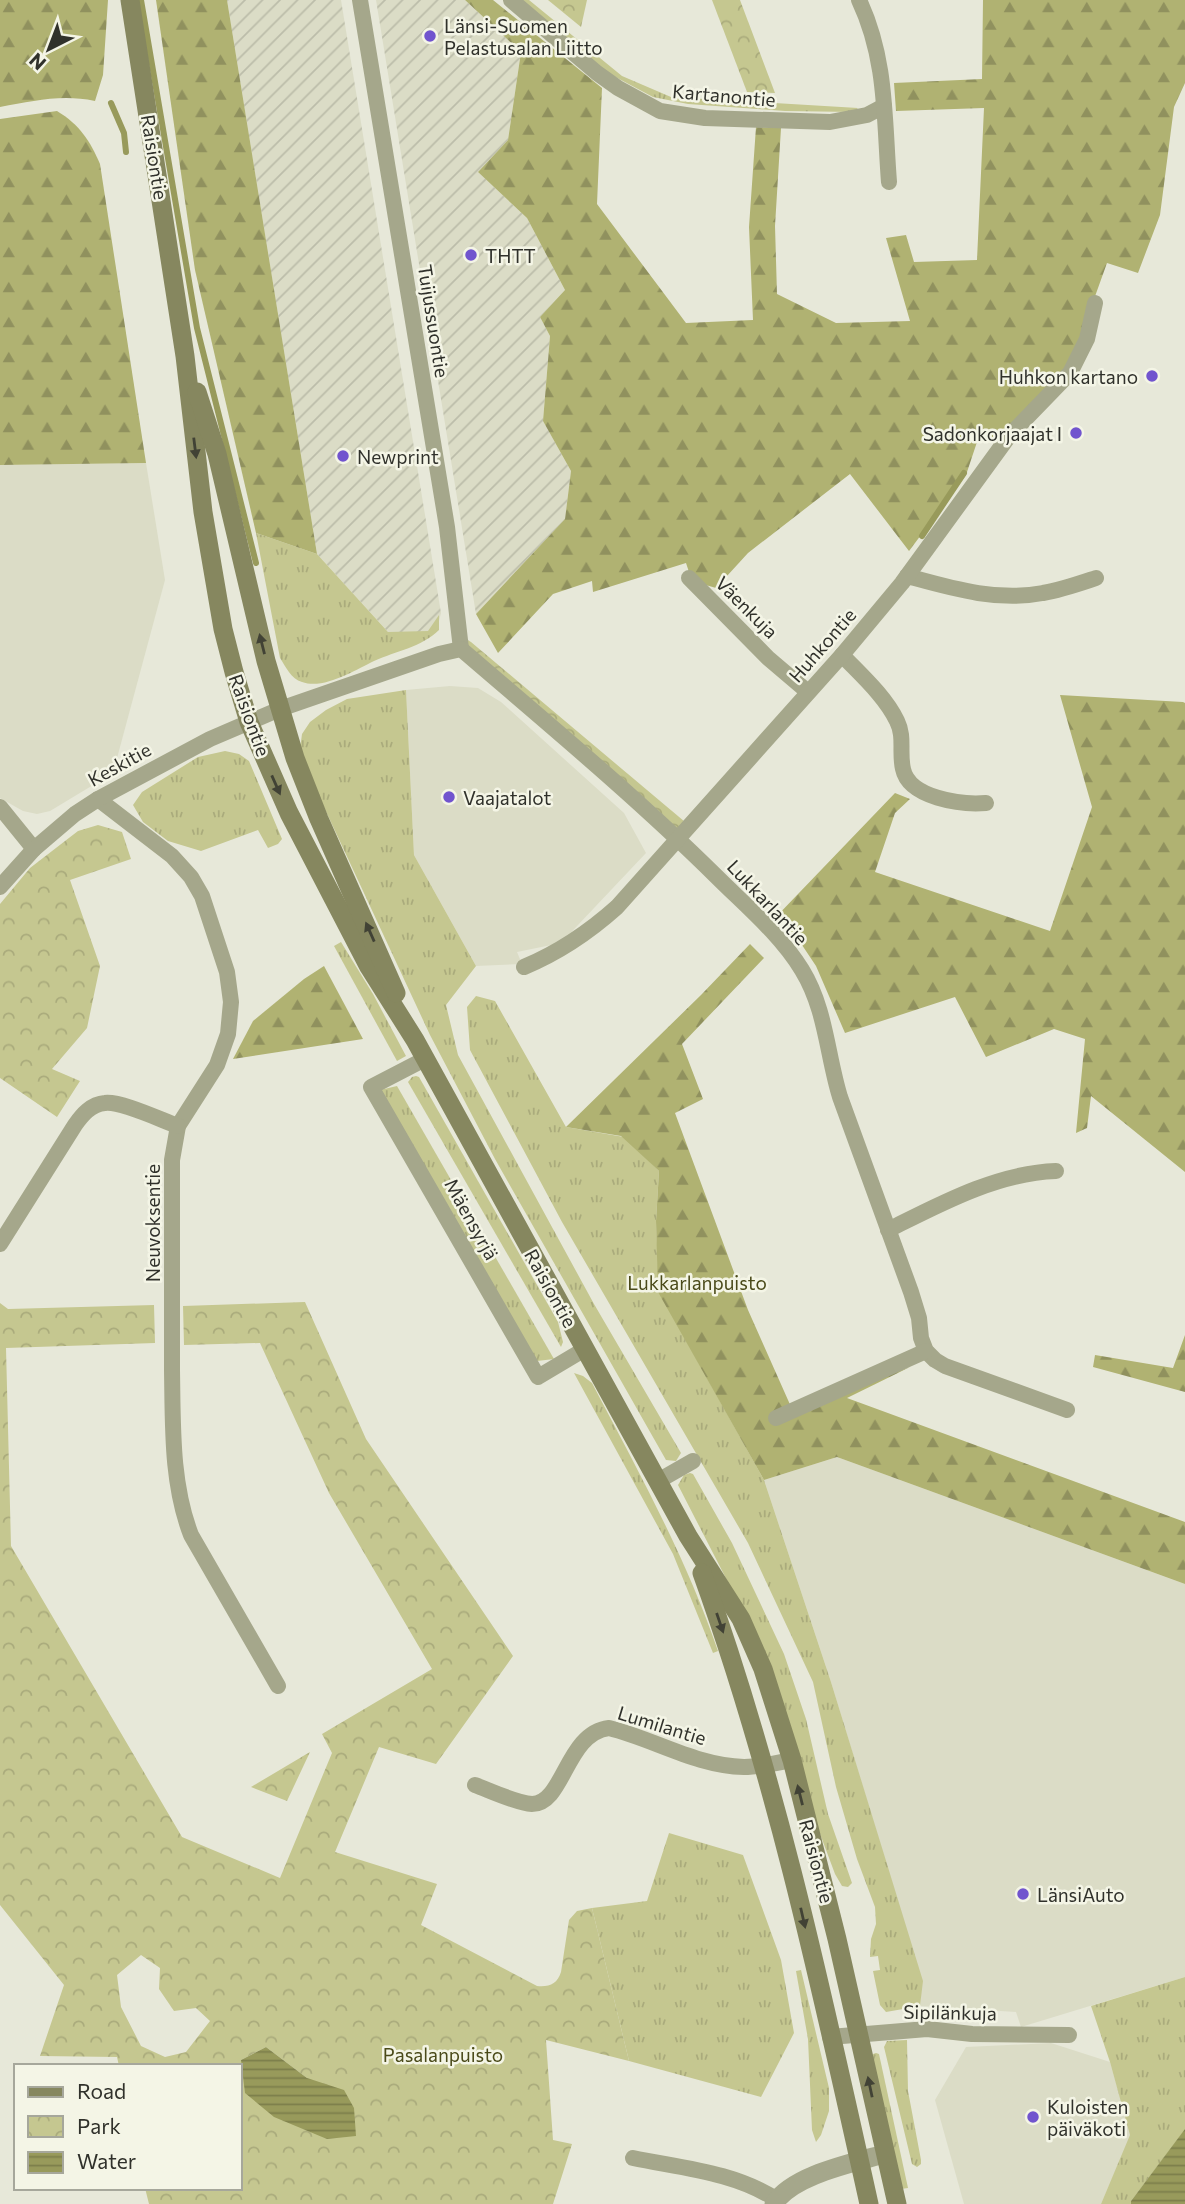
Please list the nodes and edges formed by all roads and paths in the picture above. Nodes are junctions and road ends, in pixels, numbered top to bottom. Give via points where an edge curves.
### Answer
1 (130, 0) edge
2 (360, 0) edge
3 (511, 0) edge
4 (859, 0) edge
5 (884, 106) junction
6 (889, 182) dead end
7 (1095, 303) dead end
8 (186, 356) junction
9 (907, 576) junction
10 (688, 578) dead end
11 (1096, 578) dead end
12 (461, 649) junction
13 (842, 654) junction
14 (808, 692) junction
15 (281, 709) junction
16 (249, 722) junction
17 (98, 799) junction
18 (986, 803) dead end
19 (0, 807) edge
20 (679, 840) junction
21 (34, 849) junction
22 (0, 887) edge
23 (524, 967) dead end
24 (415, 1040) junction
25 (425, 1059) junction
26 (178, 1126) junction
27 (1056, 1171) dead end
28 (888, 1230) junction
29 (0, 1244) edge
30 (585, 1349) junction
31 (926, 1351) junction
32 (1067, 1410) dead end
33 (776, 1418) dead end
34 (693, 1461) dead end
35 (658, 1480) junction
36 (688, 1536) junction
37 (278, 1686) dead end
38 (792, 1760) junction
39 (764, 1765) junction
40 (475, 1785) dead end
41 (859, 2035) junction
42 (1069, 2035) dead end
43 (831, 2036) junction
44 (884, 2154) junction
45 (633, 2158) dead end
46 (859, 2161) junction
47 (775, 2202) edge
48 (869, 2204) edge
49 (897, 2204) edge

1 - 8 main road, Raisiontie
2 - 12 street, Tuijussuontie via 447,527
3 - 5 street, Kartanontie via 607,81 660,111 705,118 830,122 867,115
4 - 5 street via 878,55
5 - 6 street
7 - 9 street, Huhkontie via 1087,339 1070,373 1009,436
15 -> 8 main road, Raisiontie via 217,454
8 -> 16 main road, Raisiontie via 219,603
9 - 11 street via 953,589 1011,596 1040,594
9 - 13 street, Huhkontie
10 - 14 street, Väenkuja
12 - 15 street
12 - 20 street, Lukkarlantie
13 - 14 street, Huhkontie
13 - 18 street via 896,719 906,778 927,793 956,803
14 - 20 street, Huhkontie
15 - 16 street, Keskitie
24 -> 15 main road, Raisiontie via 319,819
16 - 17 street, Keskitie
16 -> 24 main road, Raisiontie via 337,906
17 - 21 street, Keskitie
17 - 26 street, Neuvoksentie via 172,856 191,877 202,896 227,972 232,1002 228,1034 217,1065
19 - 21 street
20 - 23 street, Huhkontie via 590,931
20 - 28 street, Lukkarlantie via 767,926 802,970 814,993 832,1072
21 - 22 street, Keskitie
24 - 25 main road, Raisiontie
25 - 30 main road, Raisiontie
25 - 30 street, Mäensyrjä via 372,1087 538,1377
26 - 29 street via 118,1104 93,1106 75,1125
26 - 37 street, Neuvoksentie via 172,1160 177,1489 191,1535
27 - 28 street via 1000,1180
28 - 31 street, Lukkarlantie
30 - 35 main road, Raisiontie
31 - 32 street via 946,1366
31 - 33 street
34 - 35 street
35 - 36 main road, Raisiontie
36 - 38 main road, Raisiontie via 741,1619 763,1669
36 -> 39 main road, Raisiontie via 722,1627
38 - 39 street, Lumilantie
41 -> 38 main road, Raisiontie
39 - 40 street, Lumilantie via 714,1763 609,1728 588,1736 541,1802 531,1804
39 -> 43 main road, Raisiontie
41 - 42 street, Sipilänkuja via 927,2029
41 - 43 street, Sipilänkuja
44 -> 41 main road, Raisiontie
43 - 46 main road, Raisiontie
44 - 46 street
44 - 49 main road, Raisiontie
45 - 47 street via 722,2176 759,2188
46 - 47 street via 799,2183
46 - 48 main road, Raisiontie

